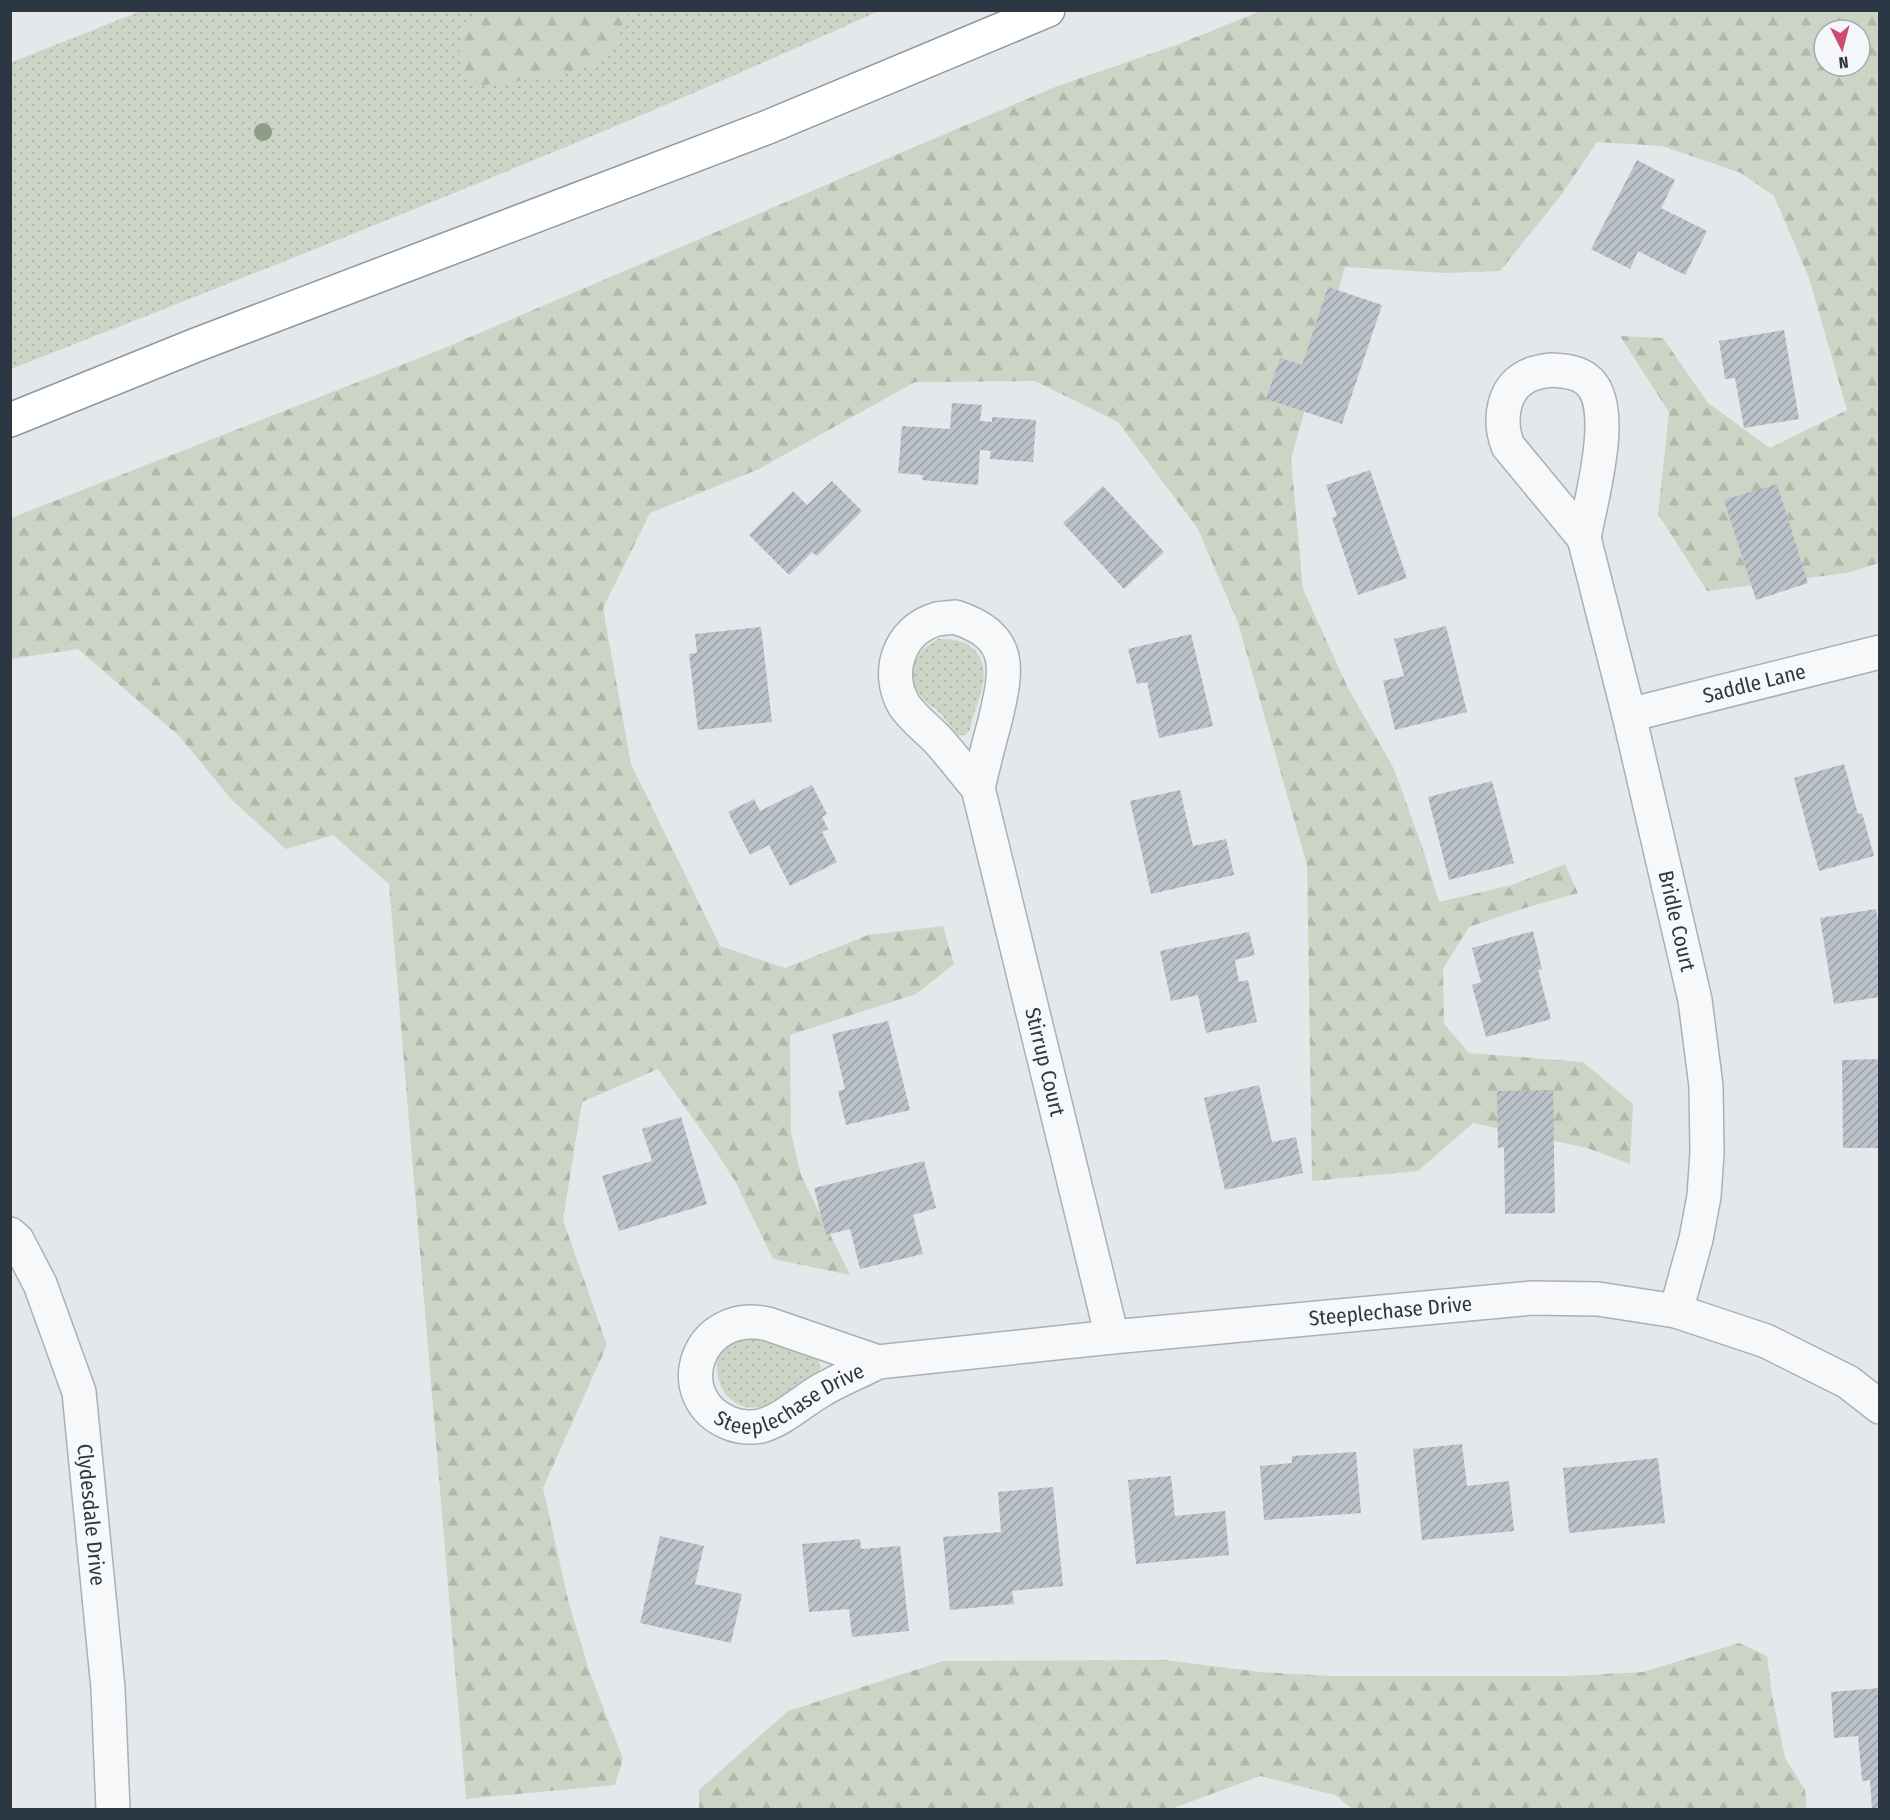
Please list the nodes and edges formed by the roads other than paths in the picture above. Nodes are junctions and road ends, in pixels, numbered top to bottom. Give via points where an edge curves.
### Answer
1 (1014, 10) edge
2 (1048, 10) edge
3 (768, 127) junction
4 (10, 420) edge
5 (1584, 538) junction
6 (1880, 652) edge
7 (1629, 715) junction
8 (978, 788) junction
9 (10, 1233) edge
10 (1676, 1311) junction
11 (1112, 1337) junction
12 (878, 1362) junction
13 (1880, 1407) edge
14 (113, 1809) edge

1 - 3 highway
2 - 3 highway
3 - 4 highway
5 - 5 street, Bridle Court via 1603,435 1596,389 1586,378 1571,372 1531,374 1517,383 1505,399 1503,432 1508,446
5 - 7 street, Bridle Court
6 - 7 street, Saddle Lane
7 - 10 street, Bridle Court via 1695,1000 1706,1086 1704,1196
8 - 8 street, Stirrup Court via 1004,682 1004,661 984,630 955,617 937,619 917,629 902,645 895,662 896,686 905,706
8 - 11 street, Stirrup Court
9 - 14 street, Clydesdale Drive via 40,1284 79,1392 108,1688
10 - 11 street, Steeplechase Drive via 1598,1299 1532,1298
10 - 13 street, Steeplechase Drive via 1766,1341 1848,1382
11 - 12 street, Steeplechase Drive
12 - 12 street, Steeplechase Drive via 754,1321 722,1329 708,1340 697,1360 696,1382 703,1402 718,1418 737,1426 758,1426 779,1419 821,1390

